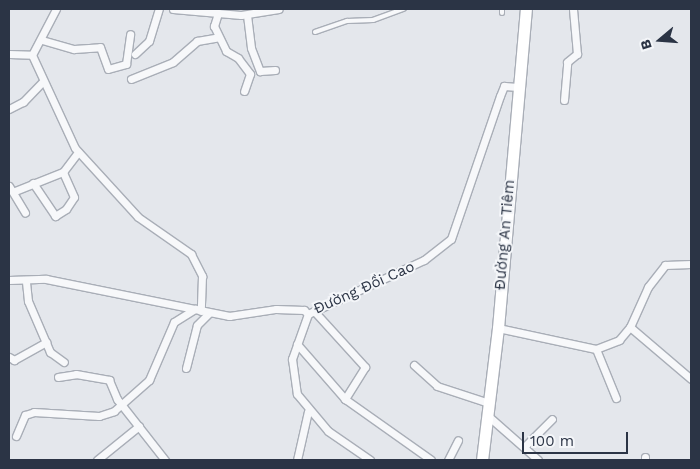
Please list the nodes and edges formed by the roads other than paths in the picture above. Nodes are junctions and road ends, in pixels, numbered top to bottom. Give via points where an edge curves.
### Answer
1 (56, 9) edge
2 (159, 9) edge
3 (173, 9) edge
4 (279, 9) edge
5 (388, 9) edge
6 (404, 9) edge
7 (526, 9) edge
8 (573, 9) edge
9 (218, 13) junction
10 (247, 15) junction
11 (389, 16) junction
12 (315, 32) dead end
13 (130, 34) dead end
14 (219, 37) junction
15 (42, 40) junction
16 (9, 54) edge
17 (135, 54) dead end
18 (32, 55) junction
19 (276, 70) dead end
20 (131, 79) dead end
21 (43, 82) junction
22 (518, 87) junction
23 (244, 91) dead end
24 (564, 100) dead end
25 (9, 109) edge
26 (78, 152) junction
27 (63, 172) junction
28 (33, 183) junction
29 (9, 186) edge
30 (15, 191) junction
31 (25, 213) dead end
32 (691, 264) edge
33 (9, 280) edge
34 (26, 282) junction
35 (202, 311) junction
36 (312, 312) junction
37 (630, 327) junction
38 (498, 328) junction
39 (46, 342) junction
40 (297, 344) junction
41 (596, 349) junction
42 (9, 357) edge
43 (64, 362) dead end
44 (414, 365) dead end
45 (186, 368) dead end
46 (58, 377) dead end
47 (691, 380) edge
48 (616, 398) dead end
49 (345, 399) junction
50 (122, 404) junction
51 (488, 409) junction
52 (308, 411) junction
53 (552, 419) dead end
54 (139, 426) junction
55 (16, 436) dead end
56 (458, 440) dead end
57 (525, 446) junction
58 (97, 460) edge
59 (165, 460) edge
60 (297, 460) edge
61 (370, 460) edge
62 (431, 460) edge
63 (448, 460) edge
64 (482, 460) edge
65 (538, 460) edge

1 - 15 street
2 - 17 street via 150,41
3 - 9 street
4 - 10 street
5 - 11 lane
6 - 11 lane
7 - 22 main road, Đường An Tiêm
8 - 24 street via 577,54 567,62
9 - 10 street
9 - 14 street via 214,26
10 - 19 street via 251,48 260,71
11 - 12 lane via 347,21
13 - 15 street via 126,64 108,69 100,47 74,49
14 - 20 street via 197,41 173,62
14 - 23 street via 226,51 238,58 250,74
15 - 18 street
16 - 18 street
18 - 21 street
21 - 25 street via 23,102
21 - 26 street
22 - 36 street, Đường Đồi Cao via 504,86 450,239 424,260
22 - 38 main road, Đường An Tiêm
26 - 27 street
26 - 35 street via 138,217 191,254 202,276
27 - 28 street
27 - 28 street via 74,196 66,209 55,216
28 - 30 street
29 - 30 street
30 - 31 street
32 - 37 street via 665,265 648,287
33 - 34 street, Đường Đồi Cao
34 - 35 street, Đường Đồi Cao via 46,278
34 - 39 street via 28,301
35 - 36 street, Đường Đồi Cao via 229,316 276,309
35 - 45 street
35 - 50 street via 174,322 148,380
36 - 40 street
36 - 49 street via 365,367
37 - 41 street via 618,340
37 - 47 street
38 - 41 street
38 - 51 main road, Đường An Tiêm
39 - 42 street via 14,360
39 - 43 street via 50,352
40 - 49 street
40 - 52 street via 292,374 297,394
41 - 48 street
44 - 51 street via 437,386
46 - 50 street via 76,374 109,380
49 - 62 street
50 - 54 street
50 - 55 street via 99,416 34,412 25,415
51 - 57 street
51 - 64 main road, Đường An Tiêm
52 - 60 street
52 - 61 street via 328,432
53 - 57 street
54 - 58 street
54 - 59 street
56 - 63 street
57 - 65 street

